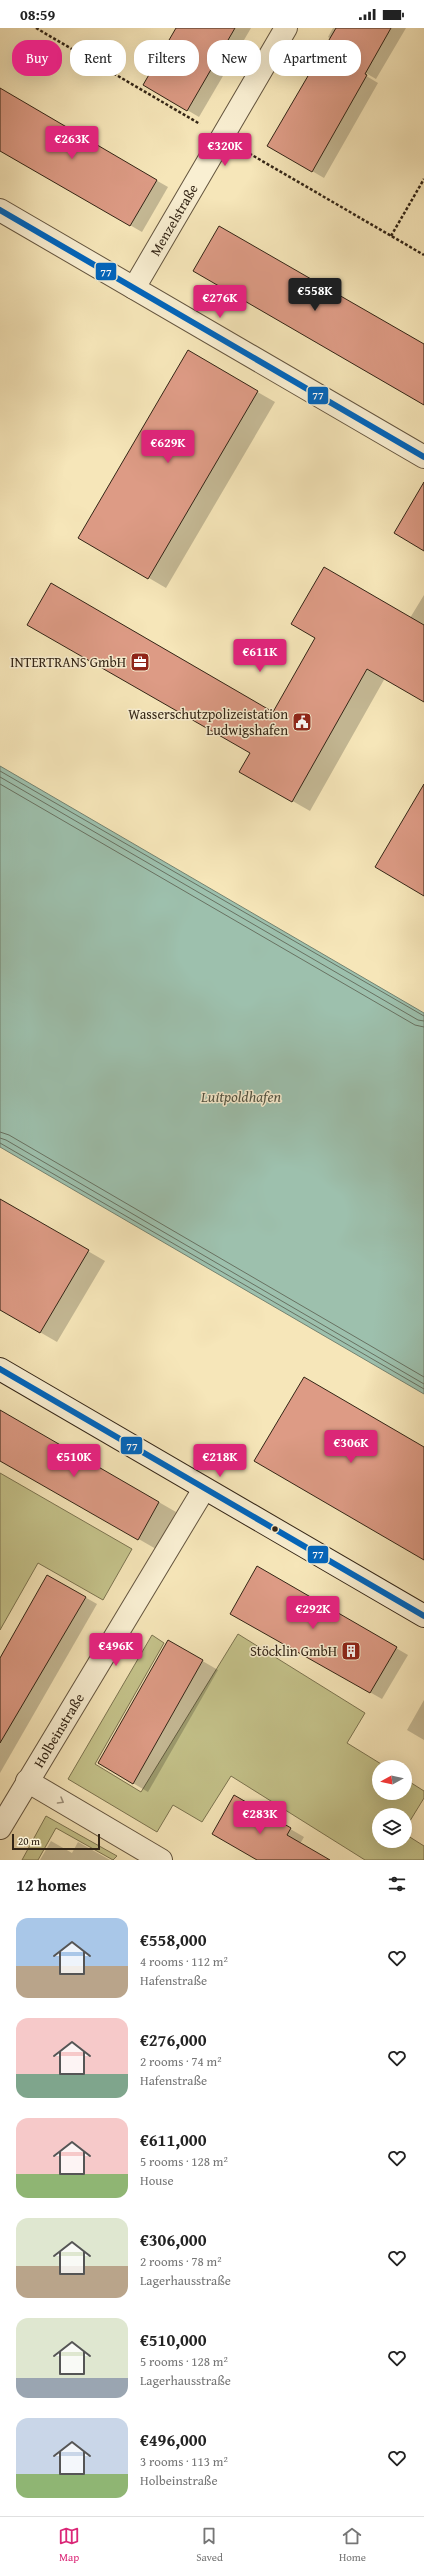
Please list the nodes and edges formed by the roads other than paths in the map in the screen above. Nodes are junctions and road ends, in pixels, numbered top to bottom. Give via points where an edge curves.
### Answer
1 (286, 28) edge
2 (0, 210) edge
3 (134, 288) junction
4 (424, 456) edge
5 (0, 1370) edge
6 (204, 1489) junction
7 (424, 1616) edge
8 (27, 1781) junction
9 (0, 1828) edge
10 (161, 1860) edge

1 - 3 street, Menzelstraße
2 - 3 street
3 - 4 street
5 - 6 street
6 - 7 street
6 - 8 street, Holbeinstraße
8 - 9 street, Holbeinstraße
8 -> 10 street

